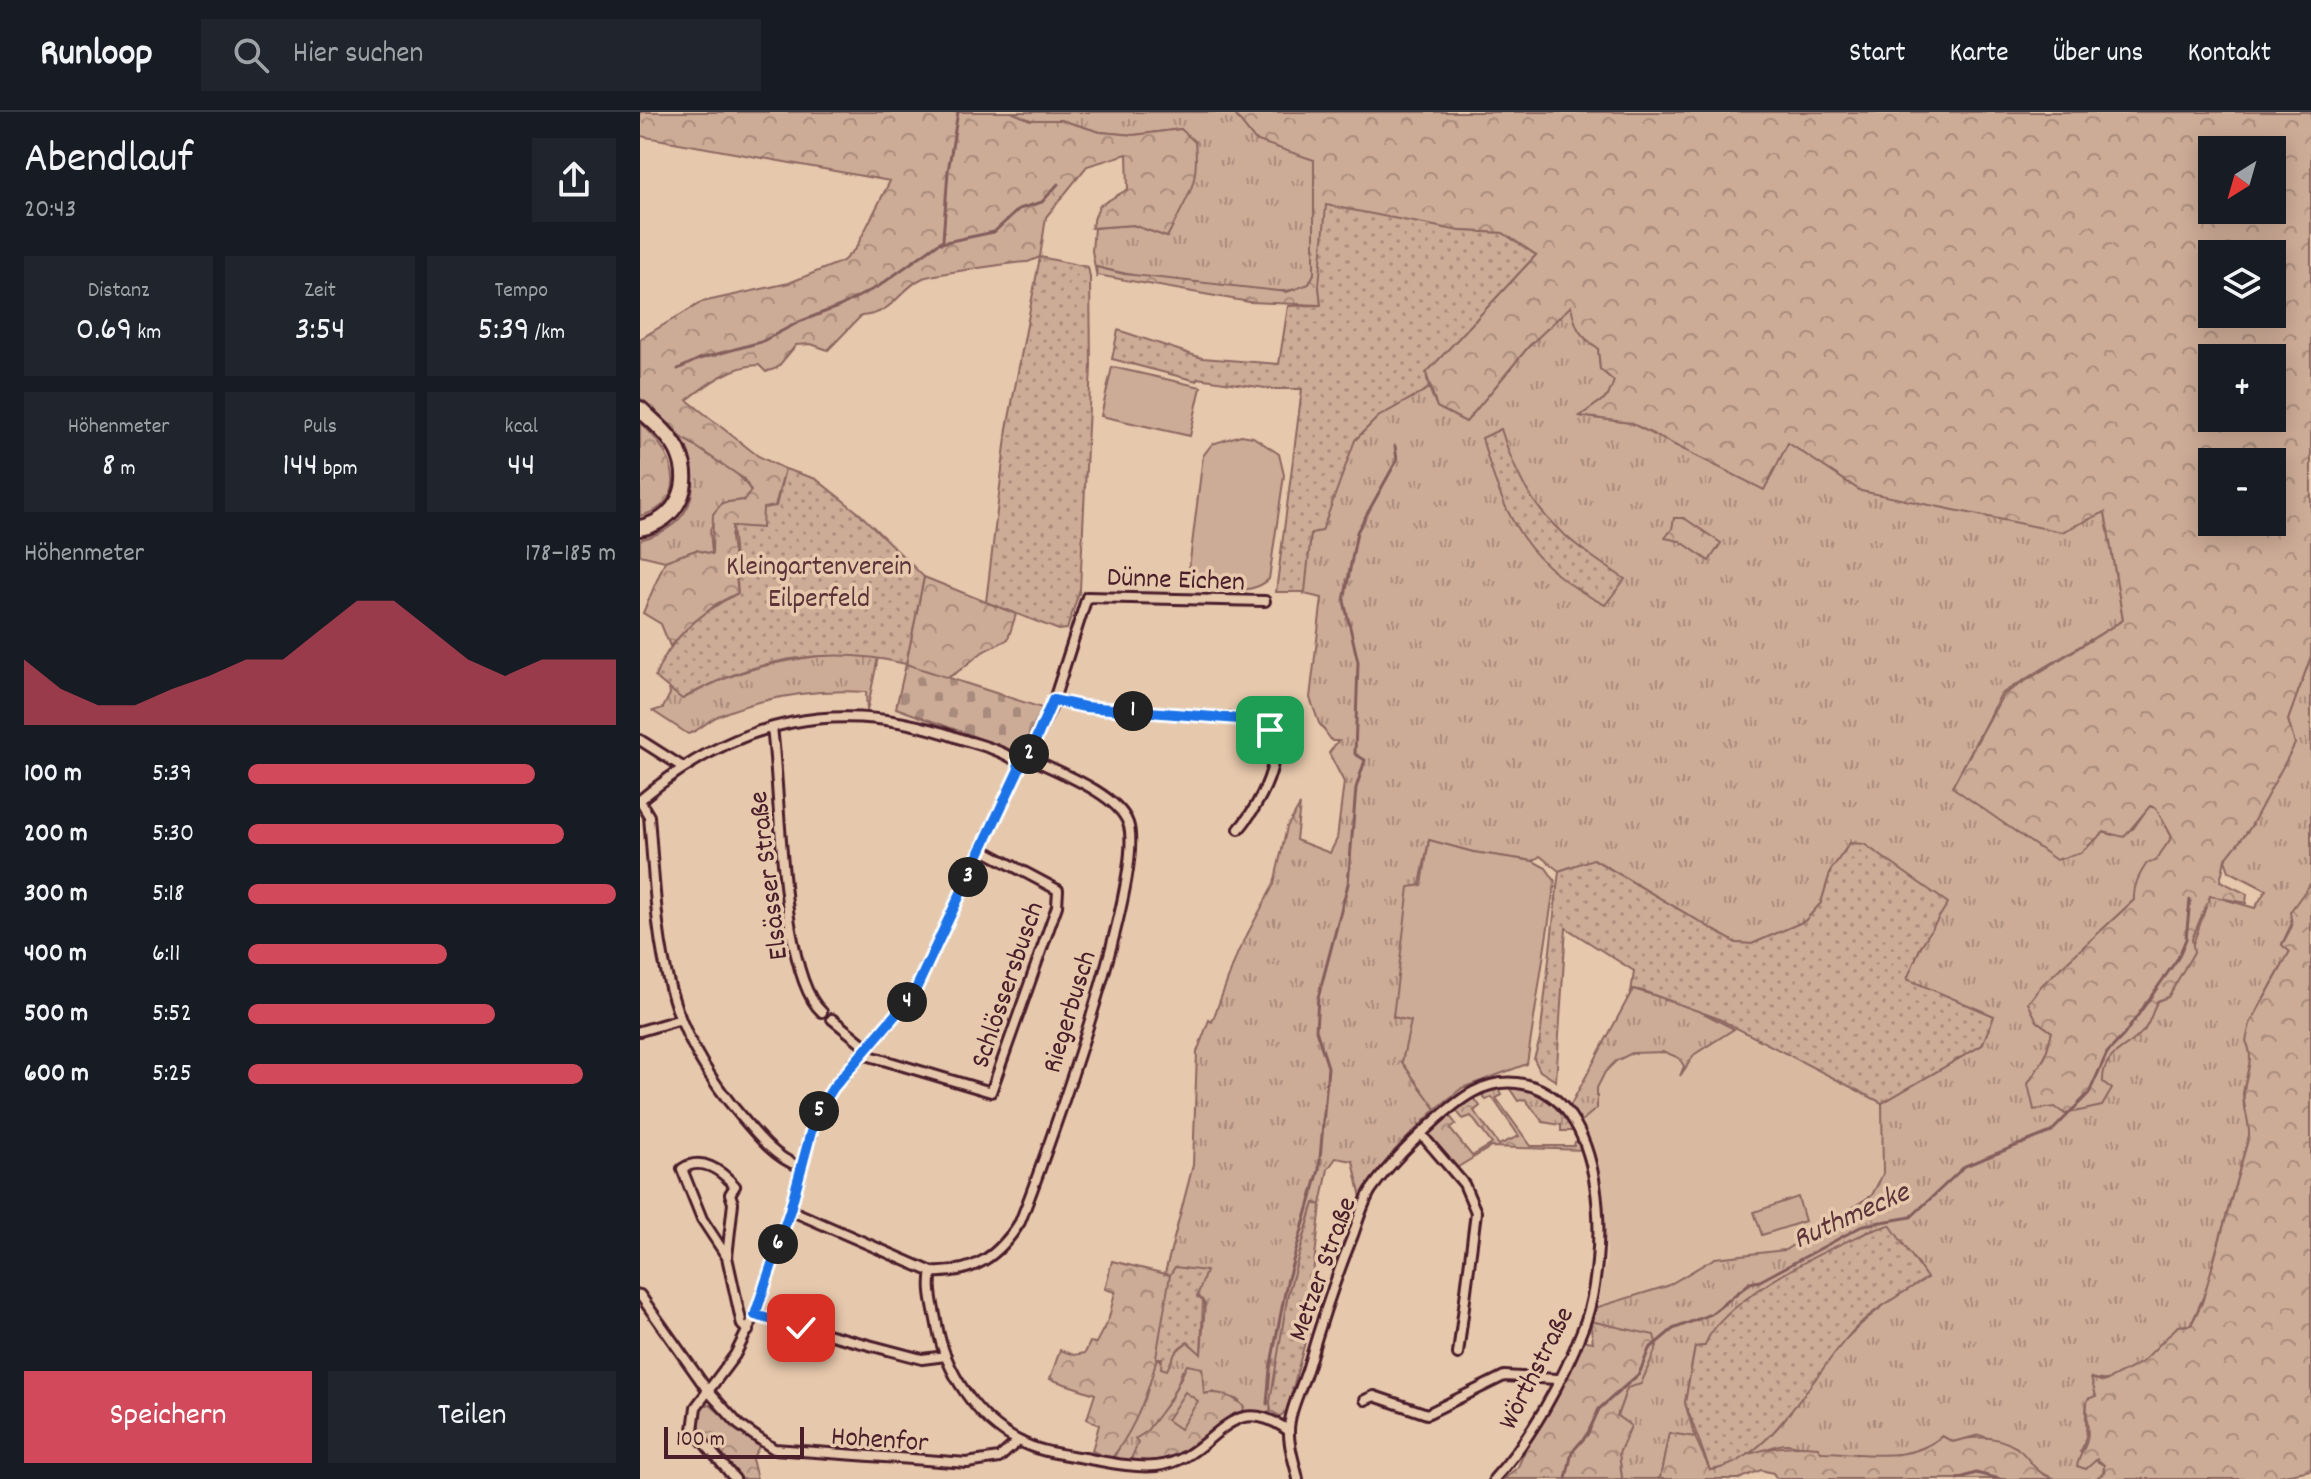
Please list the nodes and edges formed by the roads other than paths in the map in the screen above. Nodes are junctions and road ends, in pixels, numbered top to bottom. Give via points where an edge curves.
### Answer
1 (640, 409) edge
2 (640, 528) edge
3 (1265, 601) dead end
4 (1053, 700) junction
5 (772, 728) junction
6 (640, 740) edge
7 (1028, 757) junction
8 (1018, 762) junction
9 (681, 766) junction
10 (640, 800) edge
11 (1239, 829) dead end
12 (981, 849) junction
13 (822, 1012) dead end
14 (832, 1019) dead end
15 (678, 1020) junction
16 (640, 1031) edge
17 (865, 1051) junction
18 (1421, 1134) junction
19 (799, 1166) junction
20 (790, 1210) junction
21 (727, 1257) junction
22 (932, 1272) junction
23 (640, 1295) edge
24 (645, 1308) edge
25 (755, 1315) junction
26 (748, 1331) junction
27 (1458, 1354) dead end
28 (946, 1356) junction
29 (1557, 1379) junction
30 (708, 1391) junction
31 (1365, 1400) dead end
32 (1289, 1431) junction
33 (1018, 1441) junction
34 (735, 1479) edge
35 (1298, 1479) edge
36 (1494, 1479) edge

1 - 2 main road via 678,450 685,478 669,514
3 - 4 street, Dünne Eichen via 1087,597
4 - 7 street
4 - 11 street via 1252,720 1270,730 1275,758
5 - 8 street via 853,716 897,721 940,731
5 - 9 street via 735,739
5 - 13 street, Elsässer Straße via 800,977
6 - 9 street
7 - 8 street
7 - 22 street, Riegerbusch via 1111,798 1128,823 1118,916 1082,1042 1020,1222 1005,1245 976,1266
8 - 12 street
9 - 10 street
10 - 15 street via 649,816 662,958
12 - 17 street via 914,993
12 - 17 street, Schlössersbusch via 1058,890 1057,906 991,1092
14 - 17 street
15 - 16 street
15 - 19 street via 719,1091 784,1161
17 - 19 street via 815,1117
18 - 27 street via 1464,1184 1476,1212
18 - 29 street, Wörthstraße via 1474,1090 1501,1083 1548,1091 1573,1116 1584,1141 1599,1220 1596,1283 1583,1328
18 - 32 street, Metzer Straße via 1369,1193 1328,1298
19 - 20 street
20 - 22 street
20 - 25 street
21 - 21 street via 686,1187 682,1169 692,1162 726,1175 735,1186 730,1194
21 - 26 street via 742,1325
22 - 28 street
23 - 24 street, Hohenfor
24 - 30 street, Hohenfor
25 - 26 street
25 - 28 street via 922,1359
26 - 30 street
28 - 33 street via 981,1411
29 - 31 street via 1504,1376 1427,1414 1374,1396
29 - 36 street, Wörthstraße via 1522,1443
30 - 33 street, Hohenfor via 750,1434 787,1452 967,1463 999,1458
30 - 34 street via 696,1407 692,1427
32 - 33 street via 1257,1413 1242,1416 1193,1452 1153,1466 1111,1463
32 - 35 street, Metzer Straße

